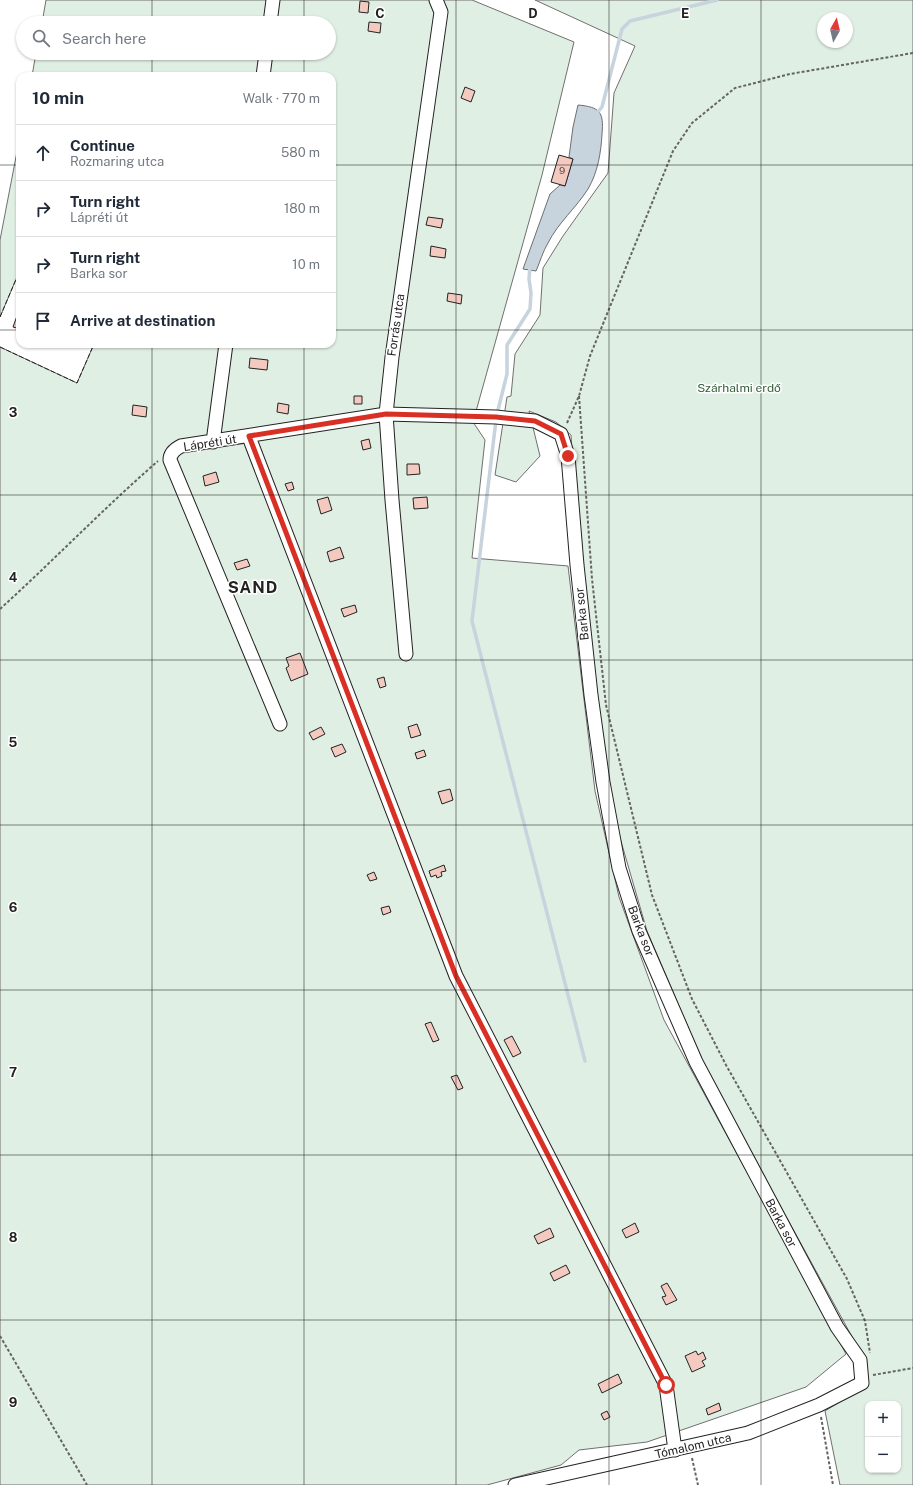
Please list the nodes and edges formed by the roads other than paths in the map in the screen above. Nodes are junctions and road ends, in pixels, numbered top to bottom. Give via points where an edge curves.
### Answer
1 (272, 0) edge
2 (436, 0) edge
3 (271, 16) edge
4 (265, 60) edge
5 (264, 72) edge
6 (225, 348) edge
7 (386, 414) junction
8 (561, 434) joint
9 (249, 436) junction
10 (213, 442) junction
11 (406, 654) dead end
12 (280, 724) dead end
13 (867, 1379) joint
14 (675, 1450) junction
15 (515, 1485) edge

1 - 3 street
2 - 7 street, Forrás utca via 441,12
4 - 5 street
6 - 10 street
7 - 8 street, Lápréti út via 527,420 535,421
7 - 9 street, Lápréti út
7 - 11 street, Forrás utca
8 - 13 street, Barka sor via 568,456 576,565 603,782 619,868 639,931 696,1062 837,1327 860,1360
9 - 10 street, Lápréti út
9 - 14 street via 456,976 666,1385
10 - 12 street, Lápréti út via 181,446 170,456
13 - 14 street, Tómalom utca via 819,1405 748,1433
14 - 15 street, Tómalom utca

